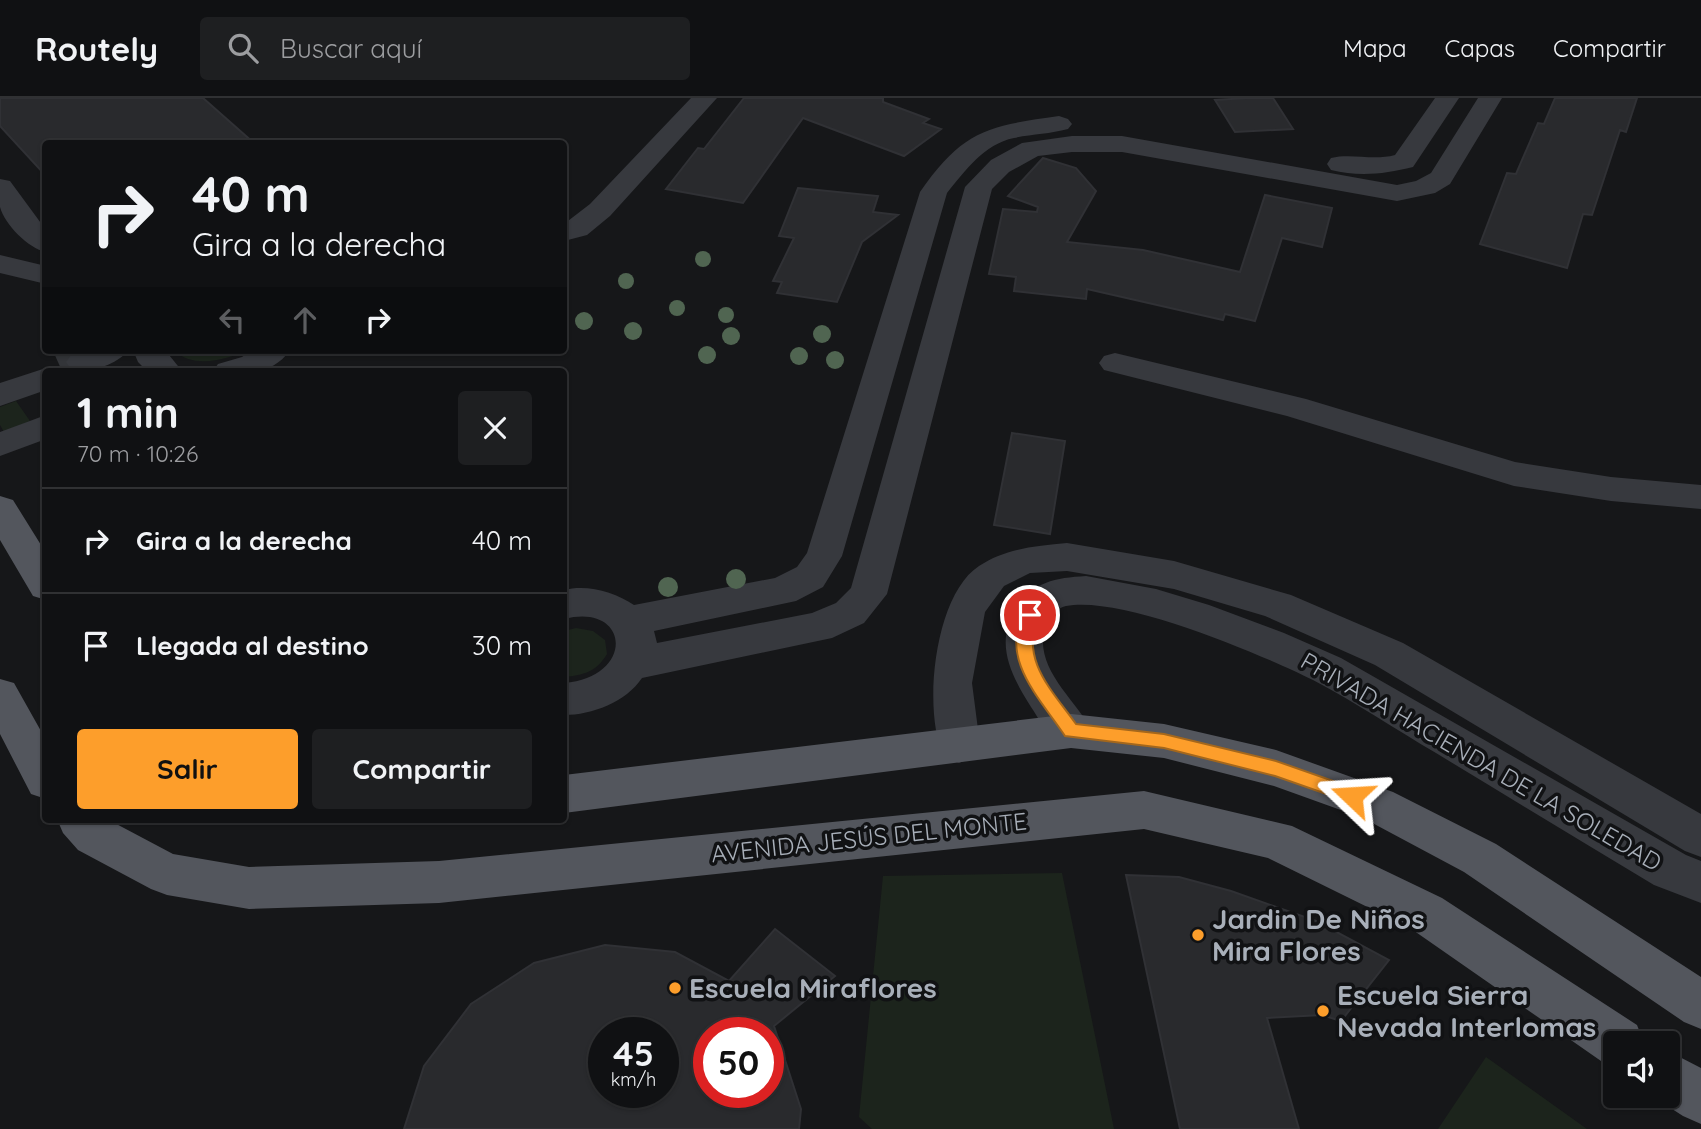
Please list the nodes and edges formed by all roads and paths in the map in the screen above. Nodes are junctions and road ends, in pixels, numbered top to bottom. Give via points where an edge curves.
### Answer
1 (671, 98) edge
2 (705, 98) edge
3 (1447, 98) edge
4 (1490, 98) edge
5 (0, 187) edge
6 (567, 208) edge
7 (567, 232) edge
8 (42, 241) edge
9 (0, 264) edge
10 (42, 274) edge
11 (102, 354) edge
12 (149, 354) edge
13 (82, 362) tunnel mouth
14 (1115, 363) dead end
15 (163, 368) edge
16 (42, 379) edge
17 (0, 395) edge
18 (42, 428) edge
19 (0, 445) edge
20 (1701, 497) edge
21 (0, 509) edge
22 (42, 579) edge
23 (567, 604) edge
24 (630, 621) junction
25 (632, 664) junction
26 (0, 695) edge
27 (567, 699) edge
28 (1071, 731) junction
29 (959, 745) junction
30 (42, 774) edge
31 (567, 794) edge
32 (83, 823) edge
33 (1701, 837) edge
34 (1701, 882) edge
35 (1701, 1004) edge
36 (1603, 1032) edge
37 (1680, 1084) edge
38 (1701, 1098) edge

1 - 6 street
2 - 7 street via 600,210
3 - 24 street via 1404,161 1381,167 1351,166 1132,126 1074,124 1003,132 964,154 934,192 824,556 810,578 783,591
4 - 25 street via 1441,178 1397,193 1122,144 1031,149 1000,166 979,187 868,594 850,613 818,627
5 - 8 street via 32,234
9 - 10 street
11 - 13 street
12 - 15 street
14 - 20 street via 1294,407 1514,474
16 - 17 street
18 - 19 street
21 - 22 main road
23 - 24 street via 605,604
24 - 25 street via 637,649
25 - 27 street via 608,688
26 - 30 main road
28 - 29 main road
28 - 34 street, PRIVADA HACIENDA DE LA SOLEDAD via 1032,674 1024,654 1023,632 1041,601 1058,592 1123,595 1223,626 1327,669 1670,870
28 - 35 main road via 1164,741 1276,768 1378,805 1480,858
29 - 31 main road
29 - 33 street, PRIVADA HACIENDA DE LA SOLEDAD via 953,683 966,612 978,590 991,576 1024,560 1067,557 1174,575 1277,606 1389,654
32 - 36 main road, AVENIDA JESÚS DEL MONTE via 94,836 167,874 249,888 439,882 1144,810 1276,840 1376,888 1426,913
37 - 38 main road

